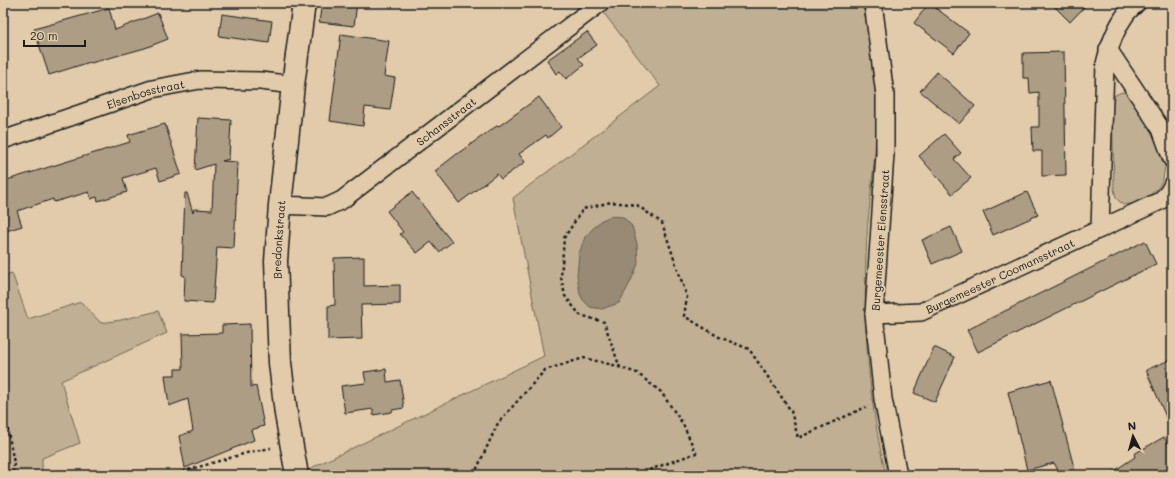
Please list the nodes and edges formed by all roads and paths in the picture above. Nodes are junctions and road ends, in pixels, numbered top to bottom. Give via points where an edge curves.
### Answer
1 (304, 3) edge
2 (600, 3) edge
3 (873, 3) edge
4 (1137, 3) edge
5 (1108, 49) junction
6 (293, 85) junction
7 (3, 140) edge
8 (1172, 159) edge
9 (1172, 186) edge
10 (280, 205) junction
11 (1100, 229) junction
12 (874, 314) junction
13 (620, 368) junction
14 (883, 399) junction
15 (3, 405) edge
16 (291, 444) junction
17 (13, 475) edge
18 (171, 475) edge
19 (297, 475) edge
20 (474, 475) edge
21 (635, 475) edge
22 (898, 475) edge

1 - 6 street, Bredonkstraat
2 - 10 street, Schansstraat via 342,200 326,207
3 - 12 street, Burgemeester Elensstraat via 885,95 885,154
4 - 5 street via 1126,14
5 - 8 street via 1161,129
5 - 11 street via 1103,95
6 - 7 street, Elsenbosstraat via 261,81 200,80 152,89
6 - 10 street, Bredonkstraat
9 - 11 street, Burgemeester Coomansstraat via 1160,201
10 - 16 street, Bredonkstraat via 276,261 278,345
11 - 12 street, Burgemeester Coomansstraat via 921,312
12 - 14 street, Burgemeester Elensstraat
13 - 14 path via 604,322 580,315 565,296 561,277 564,238 583,209 611,202 637,205 662,223 687,297 684,316 719,337 749,349 791,411 798,438
13 - 20 path via 584,358 545,370 498,423
13 - 21 path via 637,373 661,392 683,424 696,453
14 - 22 street, Burgemeester Elensstraat
15 - 17 path via 14,463
16 - 18 path via 250,452
16 - 19 street, Bredonkstraat

